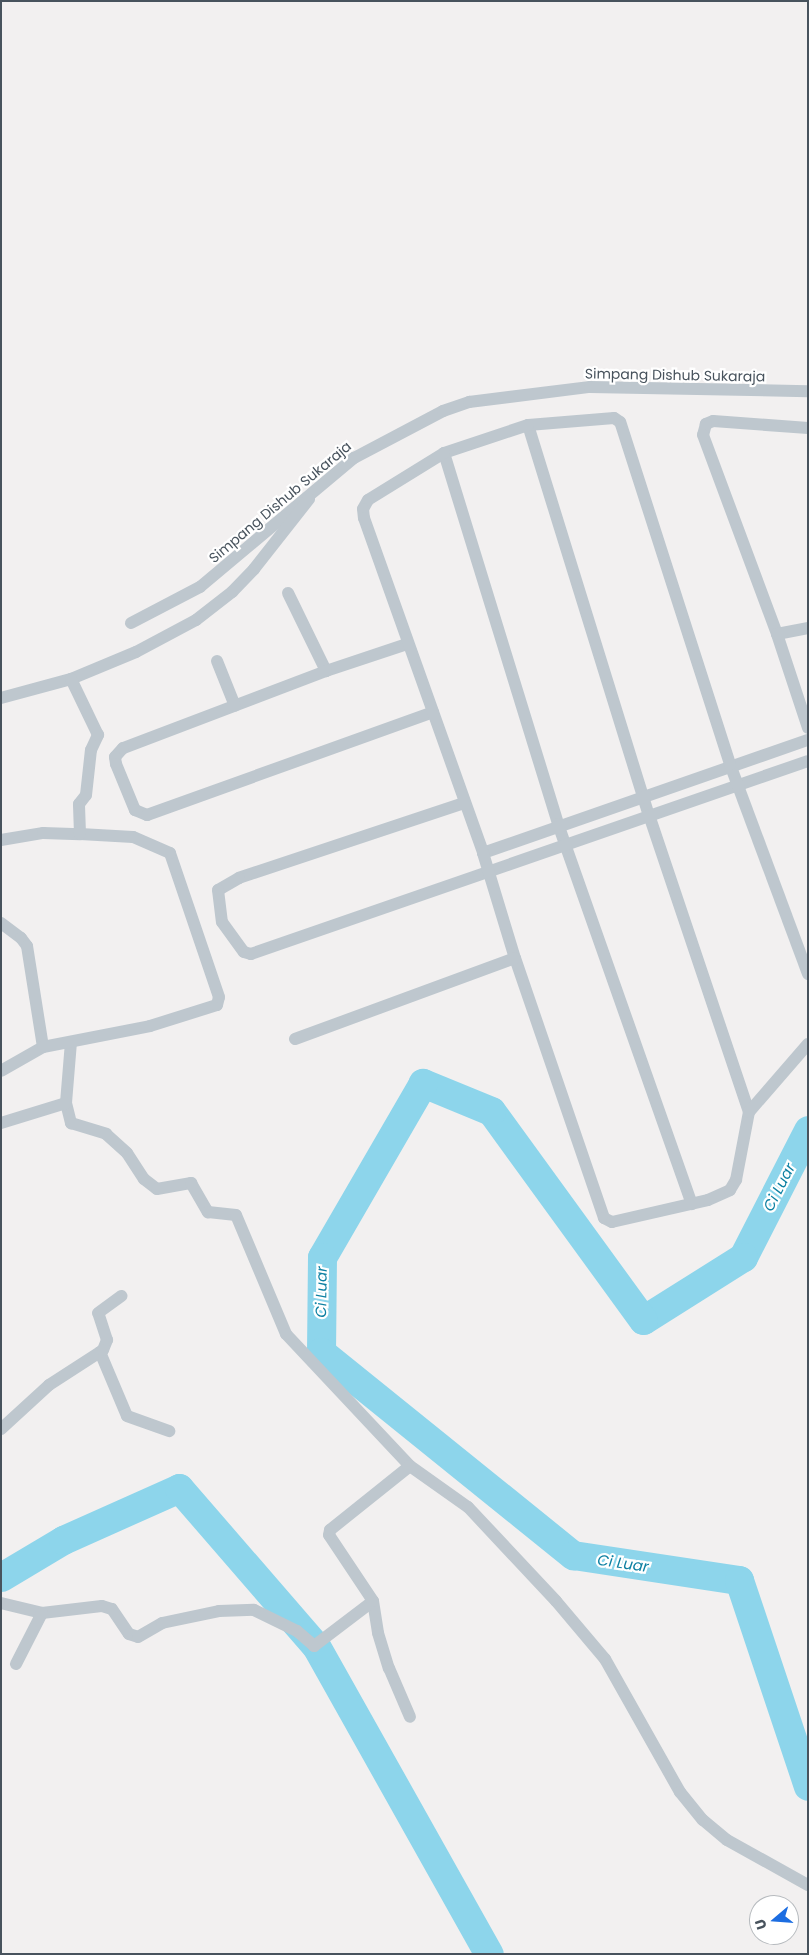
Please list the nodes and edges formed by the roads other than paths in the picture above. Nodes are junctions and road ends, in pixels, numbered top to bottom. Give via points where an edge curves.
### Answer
1 (808, 391) edge
2 (528, 426) junction
3 (808, 428) edge
4 (444, 453) junction
5 (316, 488) junction
6 (288, 593) dead end
7 (131, 623) dead end
8 (808, 628) edge
9 (777, 634) junction
10 (407, 644) junction
11 (217, 661) dead end
12 (326, 671) junction
13 (71, 679) junction
14 (1, 698) edge
15 (235, 706) junction
16 (433, 712) junction
17 (808, 728) edge
18 (808, 740) edge
19 (808, 761) edge
20 (730, 764) junction
21 (738, 785) junction
22 (644, 795) junction
23 (464, 803) junction
24 (649, 815) junction
25 (558, 824) junction
26 (80, 834) junction
27 (1, 840) edge
28 (565, 845) junction
29 (483, 853) junction
30 (488, 872) junction
31 (1, 923) edge
32 (515, 958) junction
33 (808, 974) edge
34 (294, 1039) dead end
35 (71, 1042) junction
36 (808, 1044) edge
37 (43, 1047) junction
38 (1, 1071) edge
39 (66, 1102) junction
40 (749, 1112) junction
41 (1, 1123) edge
42 (692, 1204) junction
43 (121, 1296) dead end
44 (100, 1352) junction
45 (1, 1429) edge
46 (169, 1431) dead end
47 (410, 1466) junction
48 (1, 1603) edge
49 (368, 1604) junction
50 (42, 1612) junction
51 (16, 1664) dead end
52 (410, 1717) dead end
53 (808, 1884) edge

1 - 5 street, Simpang Dishub Sukaraja via 590,387 469,402 380,442
2 - 4 street
2 - 20 street via 614,418 623,426
2 - 22 street
3 - 9 street via 713,421 704,429 705,443
4 - 10 street via 368,500 363,509
4 - 25 street
5 - 7 street, Simpang Dishub Sukaraja via 200,587
5 - 13 street via 254,569 211,610 136,652
6 - 12 street
8 - 9 street
9 - 17 street
10 - 12 street
10 - 16 street
11 - 15 street
12 - 15 street
13 - 14 street
13 - 26 street via 98,735 92,750 86,794 79,804
15 - 16 street via 118,752 116,764 135,810 147,815 164,811
16 - 23 street
18 - 20 street
19 - 21 street
20 - 21 street
20 - 22 street
21 - 24 street
21 - 33 street
22 - 24 street
22 - 25 street
23 - 29 street
23 - 30 street via 239,878 218,890 222,922 244,952 251,954
24 - 28 street
24 - 40 street
25 - 28 street
25 - 29 street
26 - 27 street via 43,833
26 - 35 street via 133,837 170,853 219,997 216,1005 150,1026
28 - 30 street
28 - 42 street
29 - 30 street
30 - 32 street
31 - 37 street via 27,946
32 - 34 street
32 - 42 street via 604,1218 612,1222
35 - 37 street
35 - 39 street
36 - 40 street
37 - 38 street
39 - 41 street
39 - 47 street via 73,1126 98,1130 112,1139 150,1184 163,1189 191,1183 208,1212 236,1215 286,1334
40 - 42 street via 734,1186 726,1194
43 - 44 street via 98,1312 107,1340
44 - 45 street via 49,1385
44 - 46 street via 127,1416
47 - 49 street via 329,1532
47 - 53 street via 468,1507 512,1552 605,1660 680,1792 703,1820 727,1840
48 - 50 street
49 - 50 street via 314,1646 297,1631 254,1610 219,1610 162,1623 138,1637 129,1634 112,1609 102,1606
49 - 52 street
50 - 51 street

